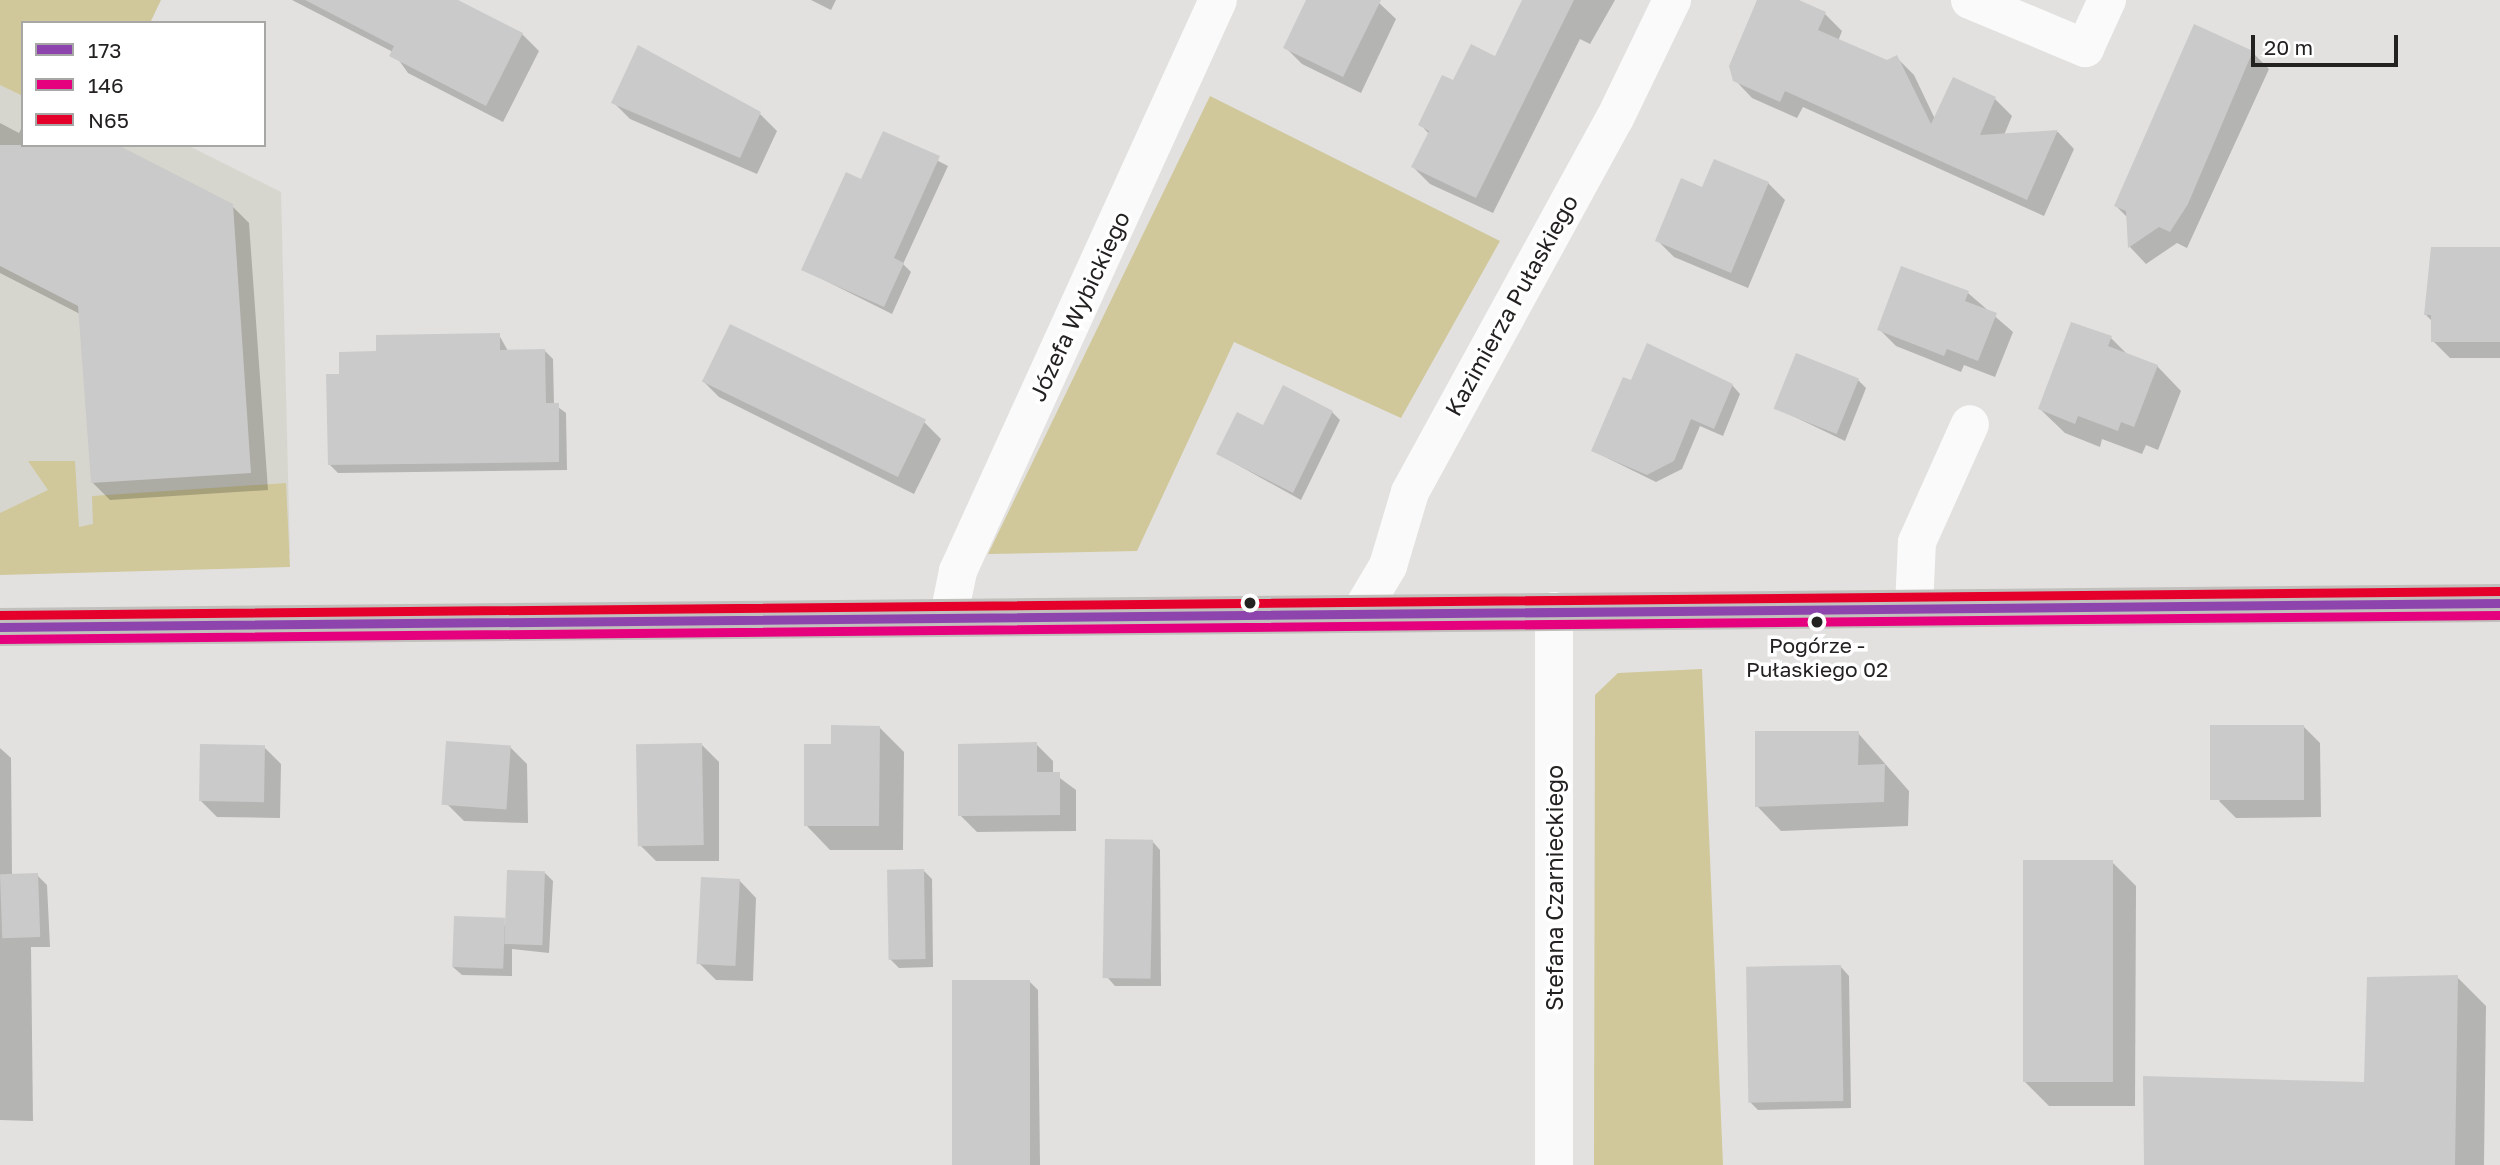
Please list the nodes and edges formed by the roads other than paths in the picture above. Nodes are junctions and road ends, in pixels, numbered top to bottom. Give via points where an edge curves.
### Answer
1 (1219, 0) edge
2 (1672, 0) edge
3 (1970, 0) edge
4 (2107, 0) edge
5 (1970, 424) dead end
6 (2500, 603) edge
7 (1914, 607) junction
8 (1554, 611) junction
9 (1360, 613) junction
10 (948, 615) junction
11 (0, 627) edge
12 (1553, 1165) edge

1 - 10 street, Józefa Wybickiego via 958,571
2 - 9 street, Kazimierza Pułaskiego via 1615,118 1410,492 1388,566
3 - 4 street via 2085,48
5 - 7 street via 1917,542
6 - 7 street
7 - 8 street
8 - 9 street
8 - 12 street, Stefana Czarnieckiego
9 - 10 street
10 - 11 street

